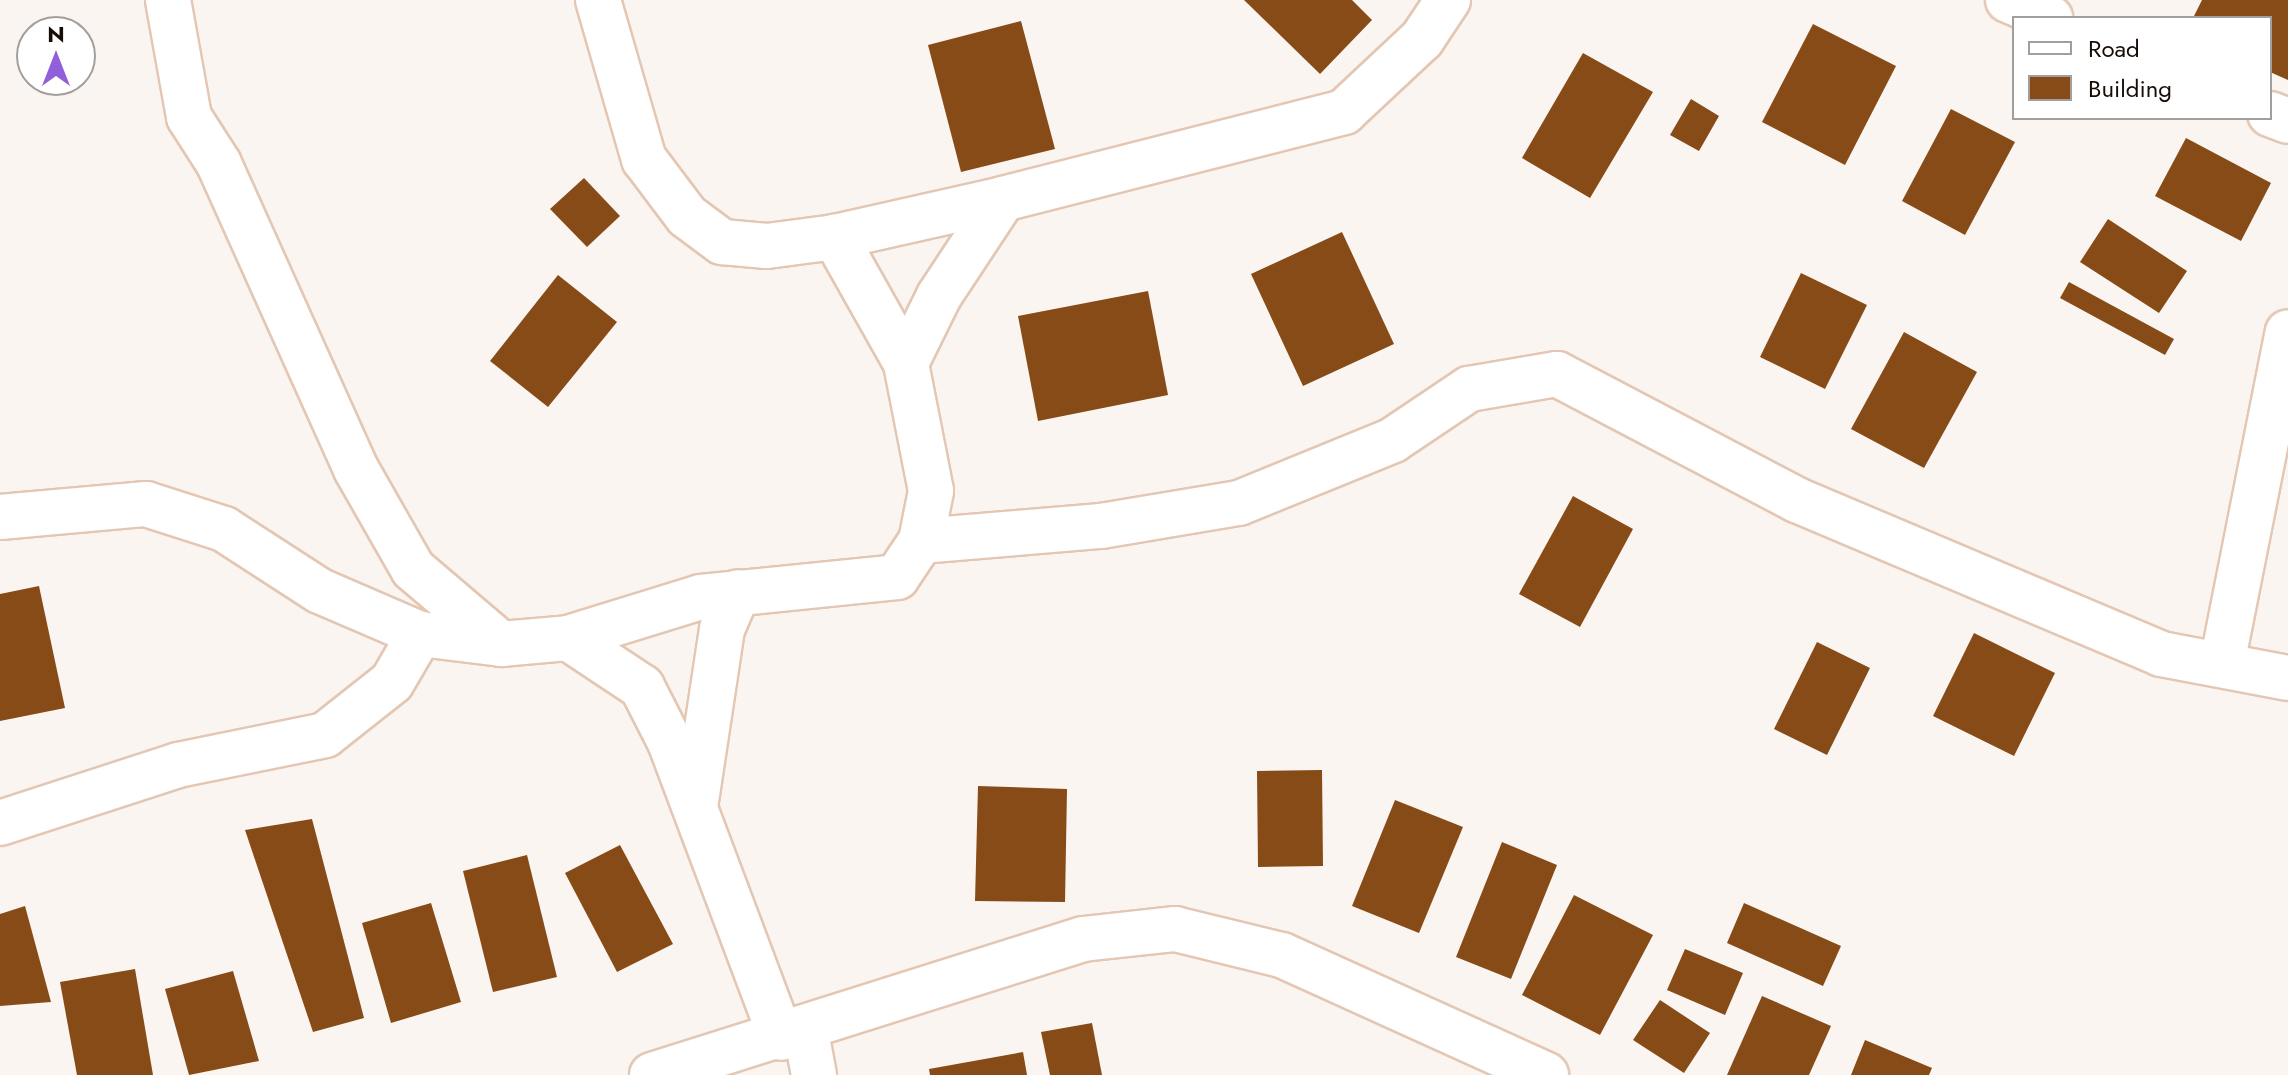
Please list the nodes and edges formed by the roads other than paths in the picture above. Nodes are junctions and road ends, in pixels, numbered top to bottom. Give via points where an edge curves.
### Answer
1 (168, 0) edge
2 (598, 0) edge
3 (1448, 0) edge
4 (2008, 0) edge
5 (2045, 16) edge
6 (1003, 199) junction
7 (835, 237) junction
8 (2288, 332) edge
9 (906, 363) junction
10 (0, 517) edge
11 (921, 541) junction
12 (738, 592) junction
13 (420, 634) junction
14 (568, 638) junction
15 (501, 644) junction
16 (2222, 664) junction
17 (2288, 678) edge
18 (694, 811) junction
19 (0, 823) edge
20 (793, 1032) junction
21 (1478, 1060) edge
22 (652, 1075) edge
23 (814, 1075) edge
24 (1546, 1075) edge

1 - 15 street via 189,117 219,164 356,469 413,569
2 - 7 street via 644,159 687,216 722,242 767,246
3 - 6 street via 1422,39 1344,112
4 - 5 street
6 - 7 street
6 - 9 street via 939,296
7 - 9 street
8 - 16 street
9 - 11 street via 931,491
10 - 13 street via 146,504 224,529 320,591
11 - 12 street via 897,577
11 - 16 street via 1101,526 1239,503 1393,440 1469,389 1557,374 1797,500 2161,654
12 - 14 street
12 - 18 street via 722,629
13 - 15 street
13 - 19 street via 392,682 325,735 178,765
14 - 15 street
14 - 18 street via 642,687
16 - 17 street
18 - 20 street
20 - 21 street via 1083,939 1175,929 1282,955
20 - 22 street
20 - 23 street
21 - 24 street

